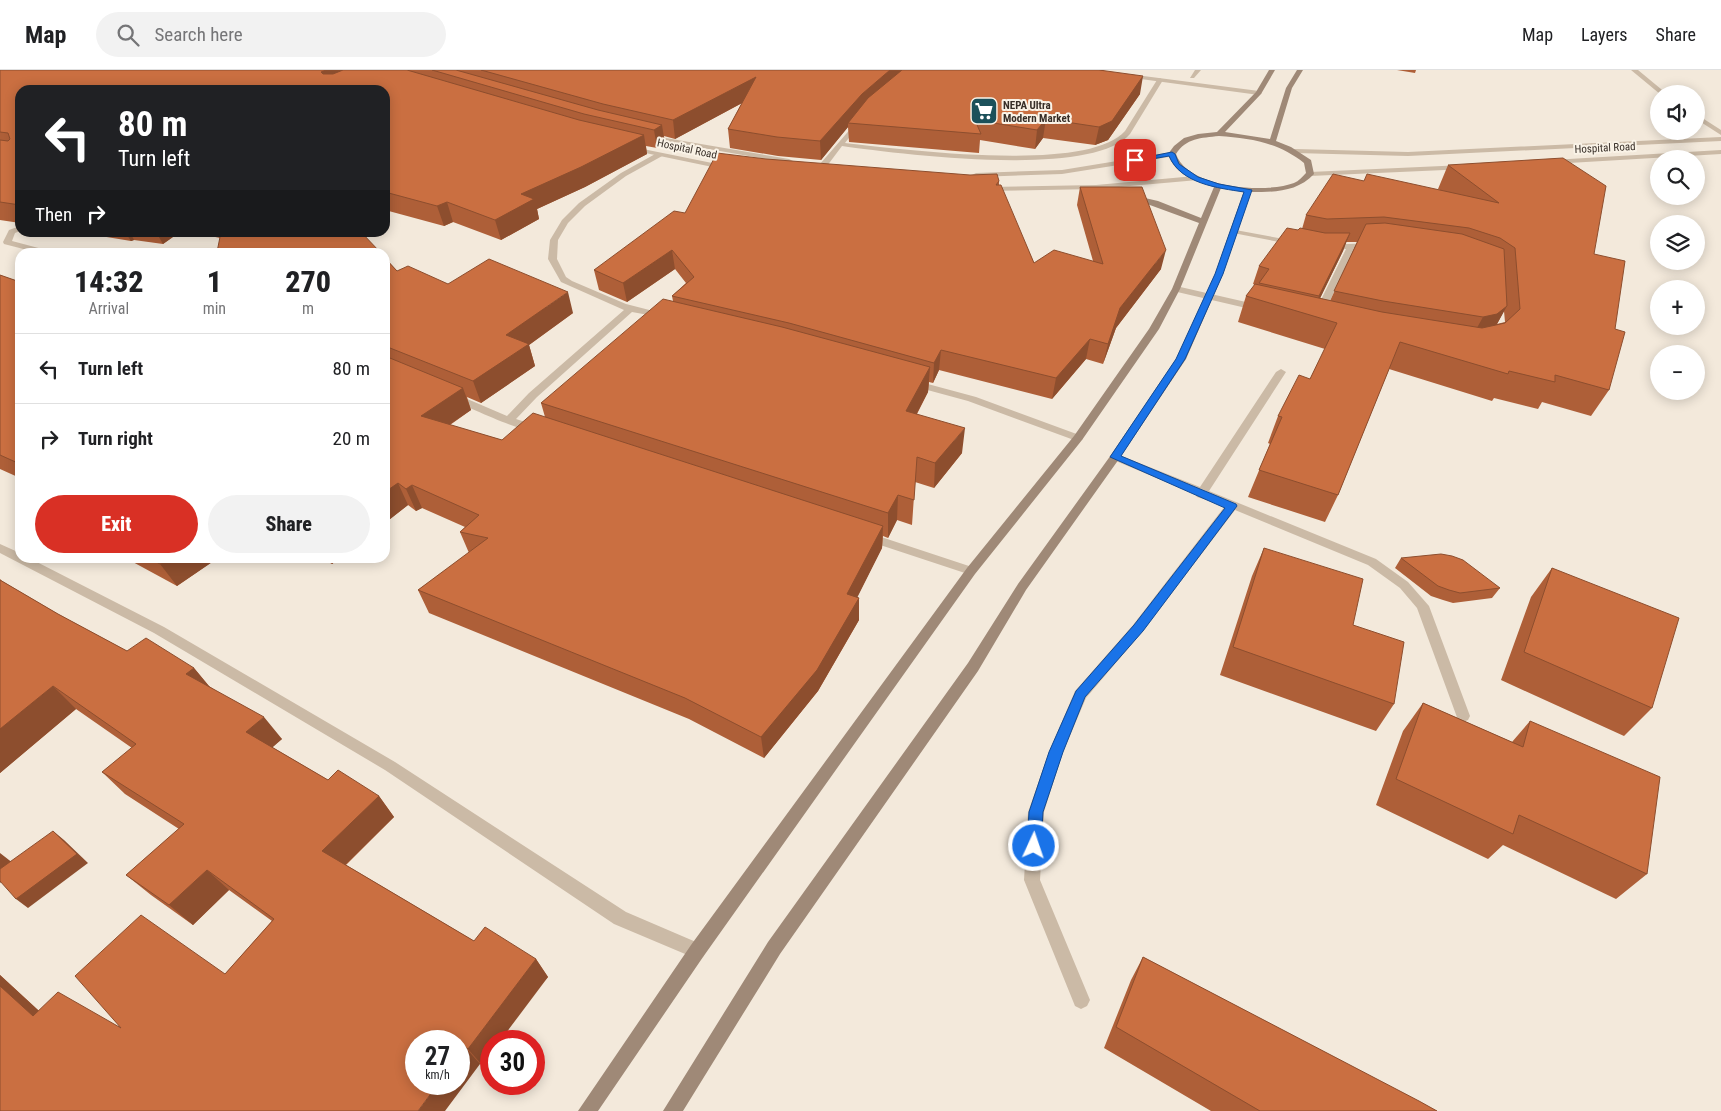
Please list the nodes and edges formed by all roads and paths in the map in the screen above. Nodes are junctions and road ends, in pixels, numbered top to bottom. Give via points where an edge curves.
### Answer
1 (1198, 70) edge
2 (1272, 70) edge
3 (1300, 70) edge
4 (1634, 70) edge
5 (1123, 75) edge
6 (1192, 77) dead end
7 (1160, 80) junction
8 (1653, 85) edge
9 (1259, 93) junction
10 (865, 114) edge
11 (1705, 122) edge
12 (1721, 133) edge
13 (1219, 134) junction
14 (641, 135) edge
15 (1721, 140) edge
16 (1273, 141) junction
17 (840, 144) junction
18 (623, 146) edge
19 (1295, 151) junction
20 (1721, 152) edge
21 (1172, 154) junction
22 (660, 155) junction
23 (796, 162) edge
24 (1541, 163) edge
25 (815, 164) edge
26 (824, 164) junction
27 (834, 165) edge
28 (1472, 167) edge
29 (733, 169) edge
30 (1310, 174) junction
31 (965, 175) edge
32 (1195, 178) junction
33 (1218, 186) junction
34 (1096, 187) junction
35 (978, 189) edge
36 (1248, 190) junction
37 (1202, 221) junction
38 (15, 230) edge
39 (1233, 231) junction
40 (1300, 244) edge
41 (1351, 246) junction
42 (1383, 246) edge
43 (1318, 247) edge
44 (29, 248) edge
45 (1176, 289) junction
46 (1209, 296) junction
47 (630, 309) junction
48 (1272, 311) edge
49 (677, 320) edge
50 (1316, 321) edge
51 (1281, 372) dead end
52 (907, 381) edge
53 (447, 394) edge
54 (509, 420) junction
55 (544, 431) edge
56 (1078, 438) junction
57 (1115, 457) junction
58 (1201, 494) junction
59 (1232, 506) junction
60 (858, 533) edge
61 (0, 548) edge
62 (15, 556) edge
63 (29, 563) edge
64 (971, 571) junction
65 (1463, 716) dead end
66 (697, 951) junction
67 (1081, 1000) dead end
68 (587, 1111) edge
69 (672, 1111) edge

1 - 6 street
2 - 9 main road
3 - 16 main road via 1289,88
4 - 8 street
5 - 7 street
7 - 9 street
7 - 17 street via 1122,139 1104,148 1027,158 892,151
9 - 13 main road
10 - 17 street
11 - 12 street
13 - 16 main road
13 - 21 main road via 1195,136 1178,143
14 - 23 street, Hospital Road
15 - 19 street, Hospital Road via 1408,154
16 - 19 main road
17 - 26 street
18 - 22 street, Hospital Road
19 - 30 main road via 1308,162
20 - 24 street, Hospital Road
21 - 31 street via 1062,172
21 - 32 main road via 1176,165
22 - 29 street, Hospital Road
22 - 47 street via 592,197 562,225 552,245 552,262 563,280
25 - 26 street
26 - 27 street
28 - 30 street
30 - 36 main road via 1299,184 1277,190
32 - 33 main road
32 - 34 street
33 - 36 main road
33 - 37 main road
34 - 35 street
34 - 37 main road via 1155,203
36 - 39 main road
37 - 45 main road
38 - 44 street via 7,242
39 - 40 street
39 - 46 main road
41 - 42 street
41 - 43 street
41 - 50 street
45 - 46 street
45 - 56 main road via 1154,329
46 - 48 street
46 - 57 main road via 1181,359
47 - 49 street
47 - 54 street
51 - 58 street
52 - 56 street via 972,399
53 - 54 street
54 - 55 street
56 - 64 main road
57 - 58 street
57 - 69 main road via 774,948
58 - 59 street
59 - 65 street via 1372,562 1404,585 1423,606
59 - 67 street via 1138,628 1080,694 1036,812 1032,880
60 - 64 street
61 - 62 street
63 - 66 street via 159,630 382,761 620,918
64 - 66 main road
66 - 68 main road

